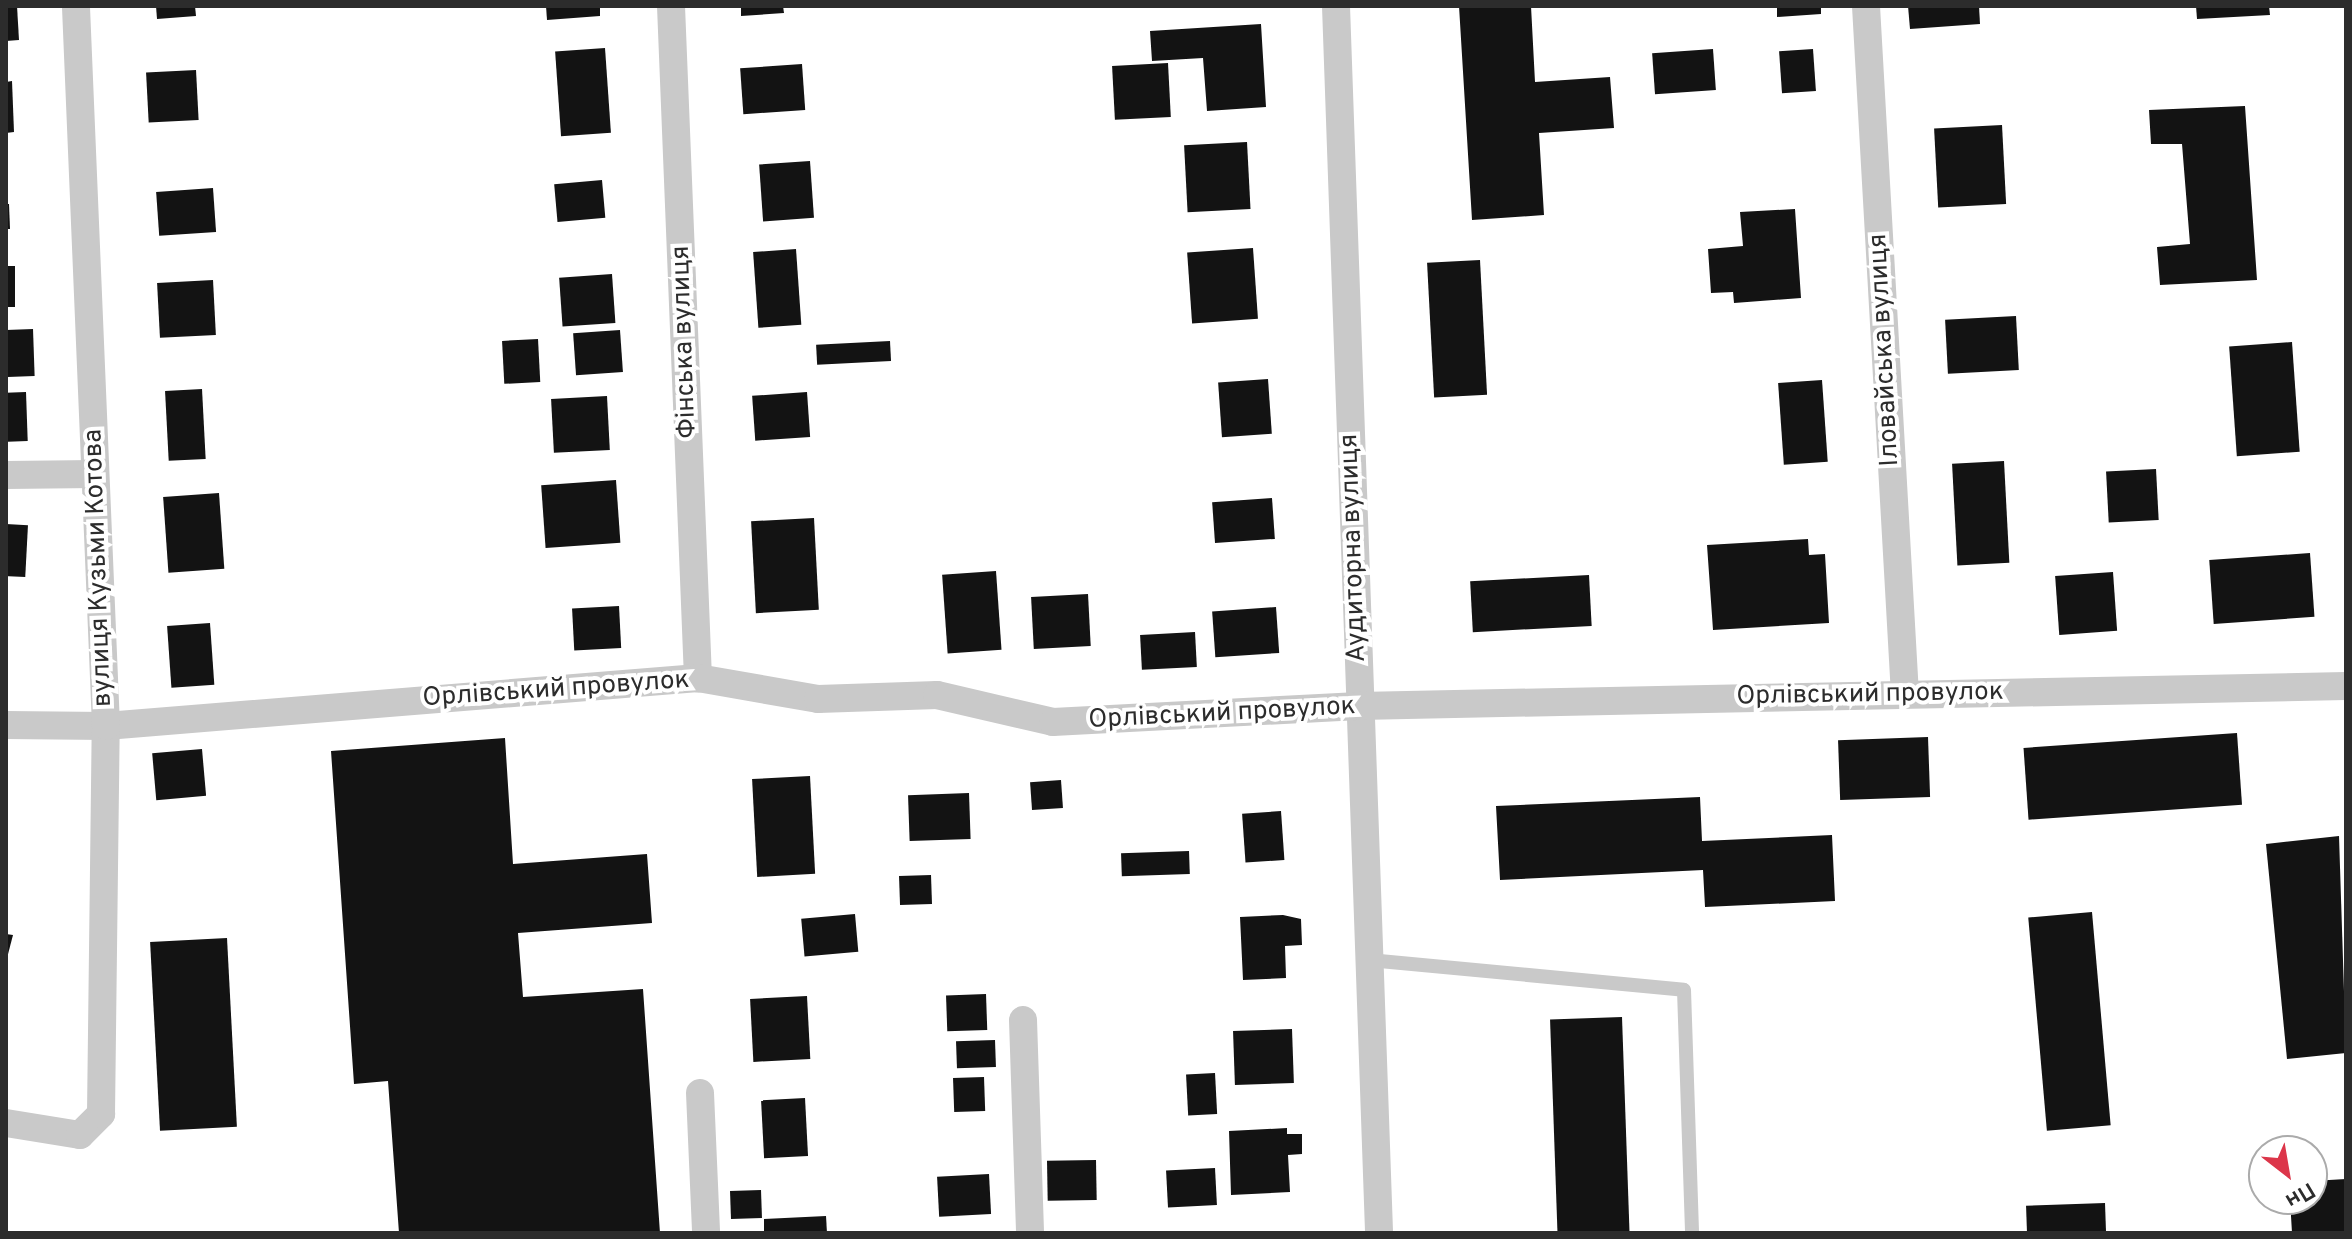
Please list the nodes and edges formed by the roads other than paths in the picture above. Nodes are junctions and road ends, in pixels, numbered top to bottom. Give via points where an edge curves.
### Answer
1 (76, 6) edge
2 (671, 6) edge
3 (1336, 6) edge
4 (1866, 6) edge
5 (95, 474) junction
6 (6, 475) edge
7 (698, 678) junction
8 (2346, 686) edge
9 (1905, 694) junction
10 (1359, 706) junction
11 (6, 725) edge
12 (106, 726) junction
13 (1369, 960) junction
14 (1023, 1020) dead end
15 (700, 1093) dead end
16 (6, 1123) edge
17 (706, 1233) edge
18 (1030, 1233) edge
19 (1379, 1233) edge
20 (1692, 1233) edge

1 - 5 street, вулиця Кузьми Котова
2 - 7 street, Фінська вулиця
3 - 10 street, Аудиторна вулиця
4 - 9 street, Іловайська вулиця
5 - 6 street
5 - 12 street, вулиця Кузьми Котова
7 - 10 street, Орлівський провулок via 818,699 937,695 1053,722
7 - 12 street, Орлівський провулок
8 - 9 street, Орлівський провулок
9 - 10 street, Орлівський провулок
10 - 13 street, Аудиторна вулиця
11 - 12 street, Орлівський провулок
12 - 16 street, вулиця Кузьми Котова via 101,1114 93,1128 80,1135
13 - 19 street, Аудиторна вулиця
13 - 20 lane via 1684,990
14 - 18 street
15 - 17 street

